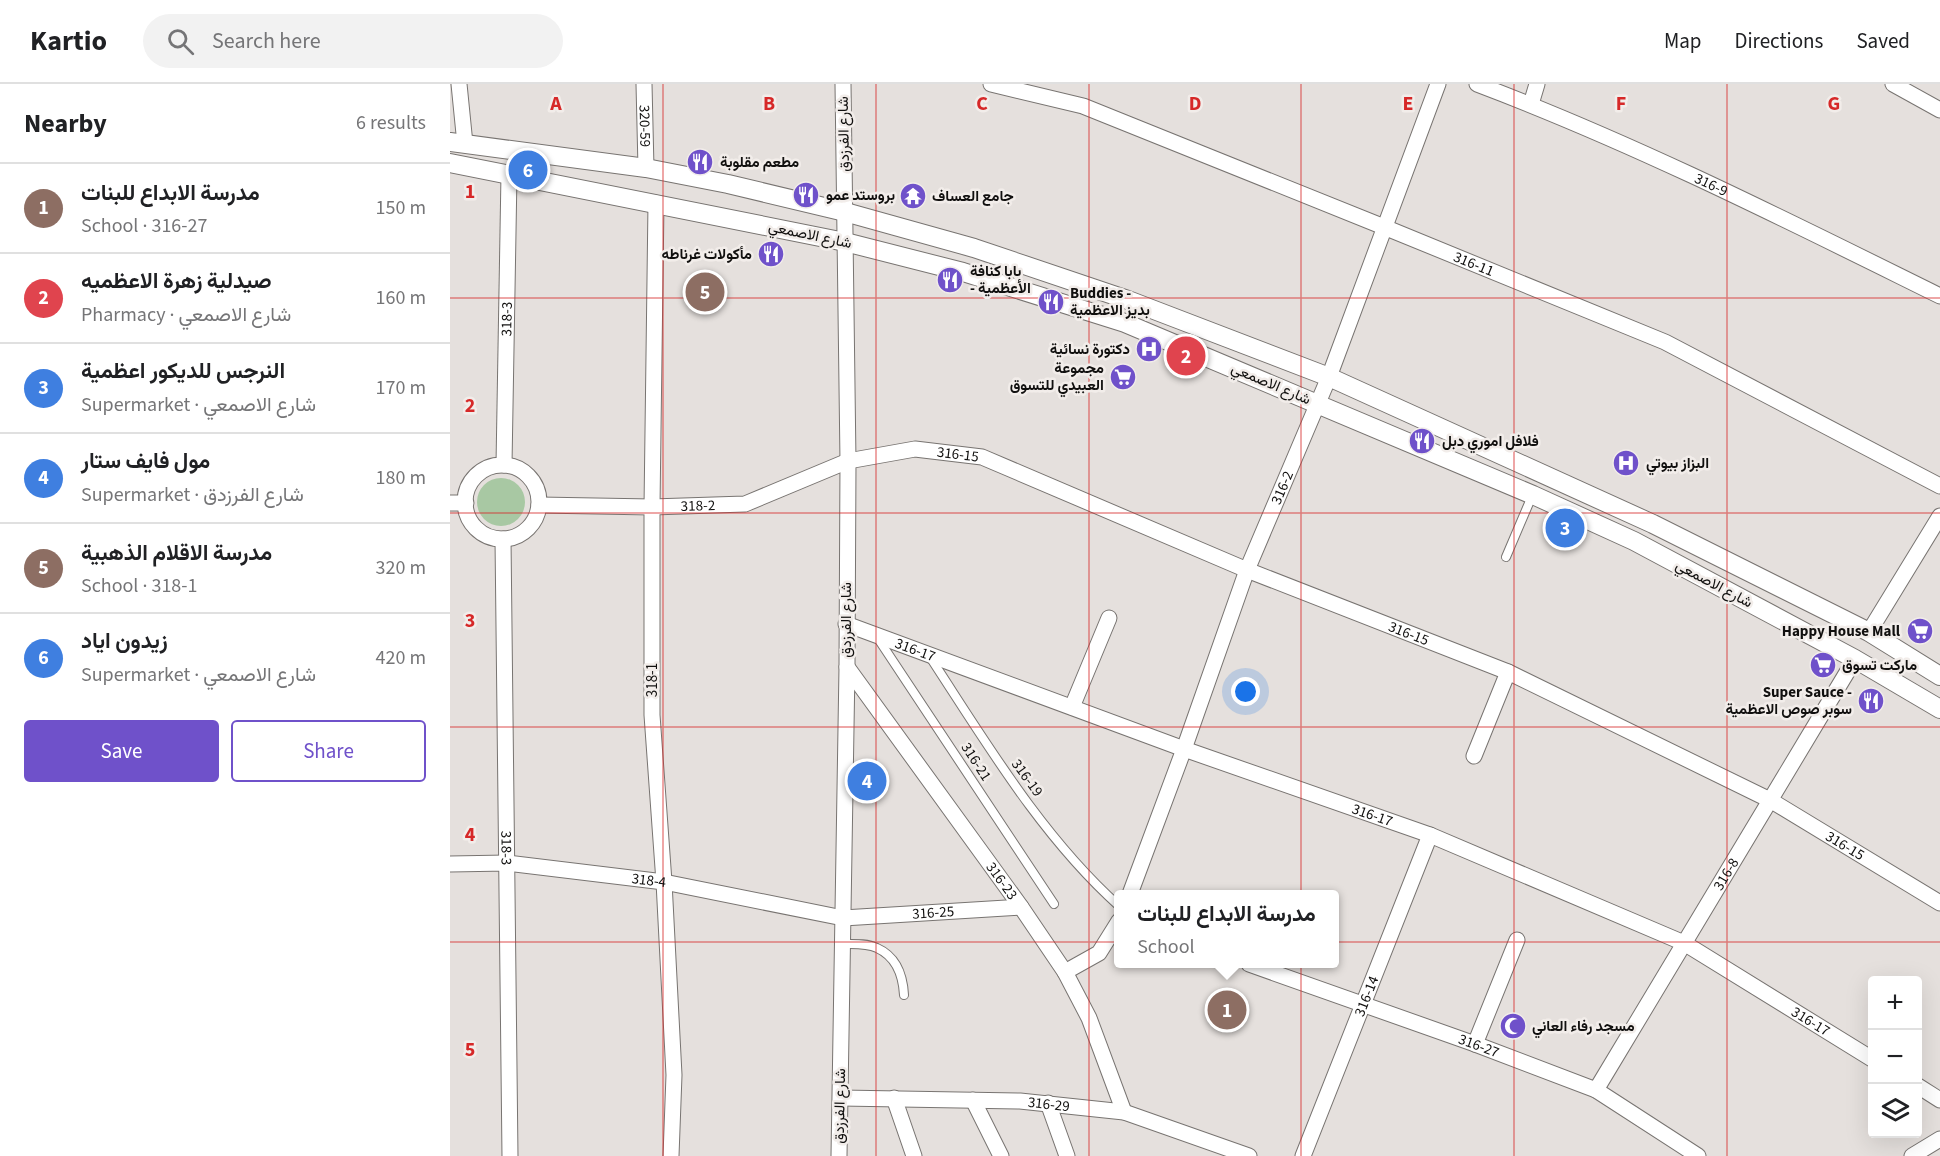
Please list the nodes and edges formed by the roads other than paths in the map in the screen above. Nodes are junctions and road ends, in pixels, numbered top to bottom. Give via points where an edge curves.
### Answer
1 (459, 84) edge
2 (644, 84) edge
3 (844, 84) edge
4 (991, 84) edge
5 (1438, 84) edge
6 (1477, 84) edge
7 (1537, 84) edge
8 (1893, 84) edge
9 (1531, 104) junction
10 (1940, 110) edge
11 (457, 143) edge
12 (450, 163) edge
13 (646, 168) junction
14 (509, 174) junction
15 (656, 203) junction
16 (845, 212) junction
17 (1384, 226) junction
18 (845, 242) junction
19 (1940, 296) edge
20 (1329, 377) junction
21 (1318, 404) junction
22 (848, 461) junction
23 (504, 465) junction
24 (1940, 486) edge
25 (1533, 495) junction
26 (458, 503) edge
27 (539, 505) junction
28 (652, 507) junction
29 (1940, 516) edge
30 (503, 539) junction
31 (1506, 557) dead end
32 (1247, 570) junction
33 (1109, 618) dead end
34 (846, 624) junction
35 (1869, 632) junction
36 (876, 635) junction
37 (928, 654) junction
38 (1855, 659) junction
39 (847, 667) junction
40 (1508, 672) junction
41 (1940, 676) edge
42 (1072, 707) junction
43 (1940, 709) edge
44 (1184, 749) junction
45 (1474, 756) dead end
46 (1770, 800) junction
47 (1430, 834) junction
48 (507, 863) junction
49 (450, 864) edge
50 (664, 882) junction
51 (1131, 890) edge
52 (1114, 902) edge
53 (1940, 903) edge
54 (1054, 904) dead end
55 (1021, 907) junction
56 (843, 918) junction
57 (1114, 929) edge
58 (1517, 940) dead end
59 (1684, 943) junction
60 (843, 944) junction
61 (1263, 968) edge
62 (1065, 972) junction
63 (904, 995) dead end
64 (1363, 1004) junction
65 (1475, 1044) junction
66 (1868, 1057) edge
67 (1922, 1089) edge
68 (1596, 1090) junction
69 (841, 1098) junction
70 (894, 1098) junction
71 (973, 1100) junction
72 (1940, 1100) edge
73 (1048, 1103) junction
74 (1124, 1112) junction
75 (1940, 1139) edge
76 (510, 1156) edge
77 (671, 1156) edge
78 (839, 1156) edge
79 (914, 1156) edge
80 (1001, 1156) edge
81 (1067, 1156) edge
82 (1248, 1156) edge
83 (1303, 1156) edge
84 (1698, 1156) edge
85 (1912, 1156) edge

1 - 11 street
2 - 13 street, 320-59
3 - 16 street, شارع الفرزدق
4 - 17 street, 316-11 via 1083,106
5 - 17 street, 316-2
6 - 9 street, 316-9
7 - 9 street
8 - 10 street
9 - 19 street, 316-9 via 1747,201
11 - 13 street, شارع الاصمعي
12 - 14 street, شارع الاصمعي
13 - 16 street, شارع الاصمعي
14 - 15 street, شارع الاصمعي
14 - 23 street, 318-3
15 - 18 street, شارع الاصمعي
15 - 28 street, 318-1
16 - 18 street, شارع الفرزدق
16 - 20 street, شارع الاصمعي via 974,248 1128,300
17 - 20 street, 316-2
17 - 24 street, 316-11 via 1665,342
18 - 21 street, شارع الاصمعي via 963,272 1125,323
18 - 22 street, شارع الفرزدق
20 - 21 street, 316-2
20 - 35 street, شارع الاصمعي via 1653,524
21 - 25 street, شارع الاصمعي
21 - 32 street, 316-2
22 - 28 street, 318-2 via 745,504
22 - 32 street, 316-15 via 915,449 982,457
22 - 34 street, شارع الفرزدق
23 - 26 street via 477,476
23 - 27 street via 516,468 534,482
25 - 31 lane
25 - 38 street, شارع الاصمعي via 1634,541
26 - 30 street via 482,533
27 - 28 street, 318-2
27 - 30 street via 532,525
28 - 50 street, 318-1 via 651,715
29 - 35 street
30 - 48 street, 318-3
32 - 40 street, 316-15
32 - 44 street, 316-2
33 - 42 street
34 - 36 street, 316-17
34 - 39 street, شارع الفرزدق
35 - 41 street, شارع الاصمعي
36 - 37 street, 316-17
36 - 54 lane, 316-21
37 - 42 street, 316-17
37 - 52 lane, 316-19 via 1041,820
38 - 43 street, شارع الاصمعي
38 - 46 street, 316-8
39 - 55 street, 316-23
39 - 56 street, شارع الفرزدق
40 - 45 street
40 - 46 street, 316-15
42 - 44 street, 316-17
44 - 47 street, 316-17
44 - 51 street, 316-2
46 - 53 street, 316-15
46 - 59 street, 316-8
47 - 59 street, 316-17
47 - 64 street, 316-14
48 - 49 street, 318-4
48 - 50 street, 318-4
48 - 76 street, 318-3
50 - 56 street, 318-4
50 - 77 street, 318-1 via 674,1075
55 - 56 street, 316-25
55 - 62 street, 316-23
56 - 60 street, شارع الفرزدق
57 - 62 street via 1099,953
58 - 65 street
59 - 66 street, 316-17
59 - 68 street, 316-8
60 - 63 lane via 878,948 887,955 903,978
60 - 69 street, شارع الفرزدق
61 - 64 street, 316-27
62 - 74 street, 316-23 via 1089,1018
64 - 65 street, 316-27
64 - 83 street, 316-14
65 - 68 street, 316-27
67 - 72 street
68 - 84 street, 316-27
69 - 70 street, 316-29
69 - 78 street, شارع الفرزدق
70 - 71 street, 316-29
70 - 79 street
71 - 73 street, 316-29
71 - 80 street
73 - 74 street, 316-29
73 - 81 street
74 - 82 street, 316-29
75 - 85 street

